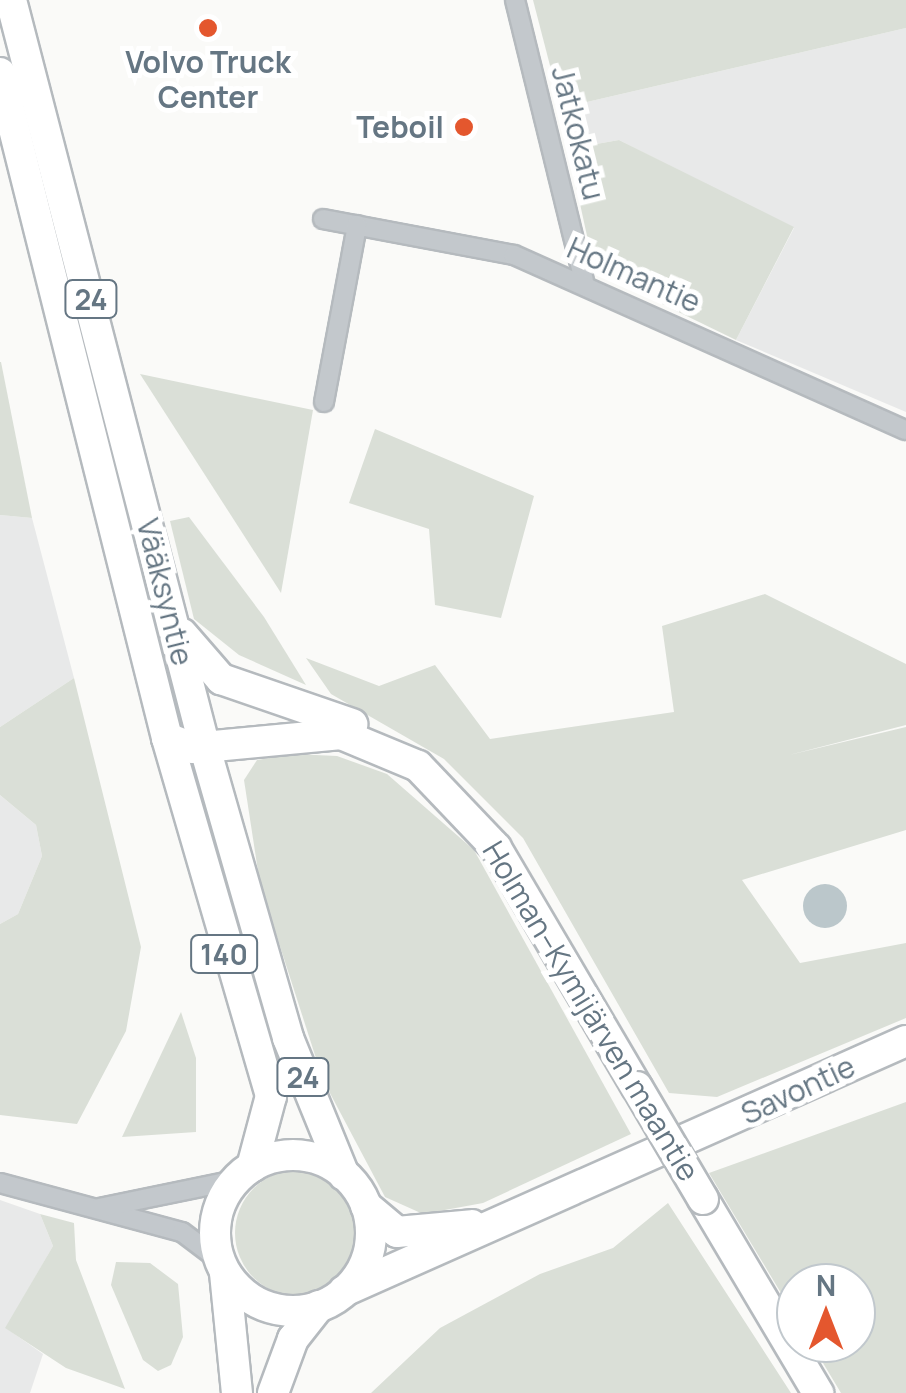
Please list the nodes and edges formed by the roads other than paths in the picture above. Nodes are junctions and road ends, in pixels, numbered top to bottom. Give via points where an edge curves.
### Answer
1 (11, 0) edge
2 (515, 0) edge
3 (0, 73) edge
4 (324, 218) dead end
5 (357, 225) junction
6 (584, 281) junction
7 (324, 402) dead end
8 (906, 430) edge
9 (166, 592) junction
10 (166, 738) junction
11 (205, 748) junction
12 (393, 749) junction
13 (906, 1041) edge
14 (906, 1060) edge
15 (691, 1141) junction
16 (244, 1173) junction
17 (344, 1175) junction
18 (0, 1183) edge
19 (557, 1202) junction
20 (366, 1206) junction
21 (92, 1209) junction
22 (222, 1266) junction
23 (332, 1298) junction
24 (237, 1393) edge
25 (273, 1393) edge
26 (818, 1393) edge

1 - 9 main road, Vääksyntie / 24
2 - 6 street, Jatkokatu
3 - 10 main road, Vääksyntie / 24
4 - 5 street, Holmantie
5 - 6 street, Holmantie via 514,254
5 - 7 street
6 - 8 street, Holmantie
9 - 11 main road, Vääksyntie / 24
9 - 12 main road, 24 via 209,671
10 - 11 main road, Holman–Kymijärven maantie / 24
10 - 16 main road, Vääksyntie / 140 via 271,1096
11 - 12 main road, Holman–Kymijärven maantie / 24 via 320,732
11 - 17 main road, Vääksyntie / 24 via 288,1038
12 - 26 main road, Holman–Kymijärven maantie / 24, bridge via 484,832
13 - 15 main road, Savontie
14 - 15 main road, Savontie
15 - 19 main road, Savontie
16 - 17 main road via 298,1155
16 - 21 street
16 - 22 main road, 140 via 216,1220
17 - 20 main road
18 - 21 street
19 - 20 main road, Savontie via 416,1234 386,1227
19 - 23 main road, Savontie
20 - 23 main road via 369,1246
21 - 22 street via 182,1232
22 - 23 main road via 269,1307
22 - 24 main road, 140
23 - 25 main road via 293,1339

